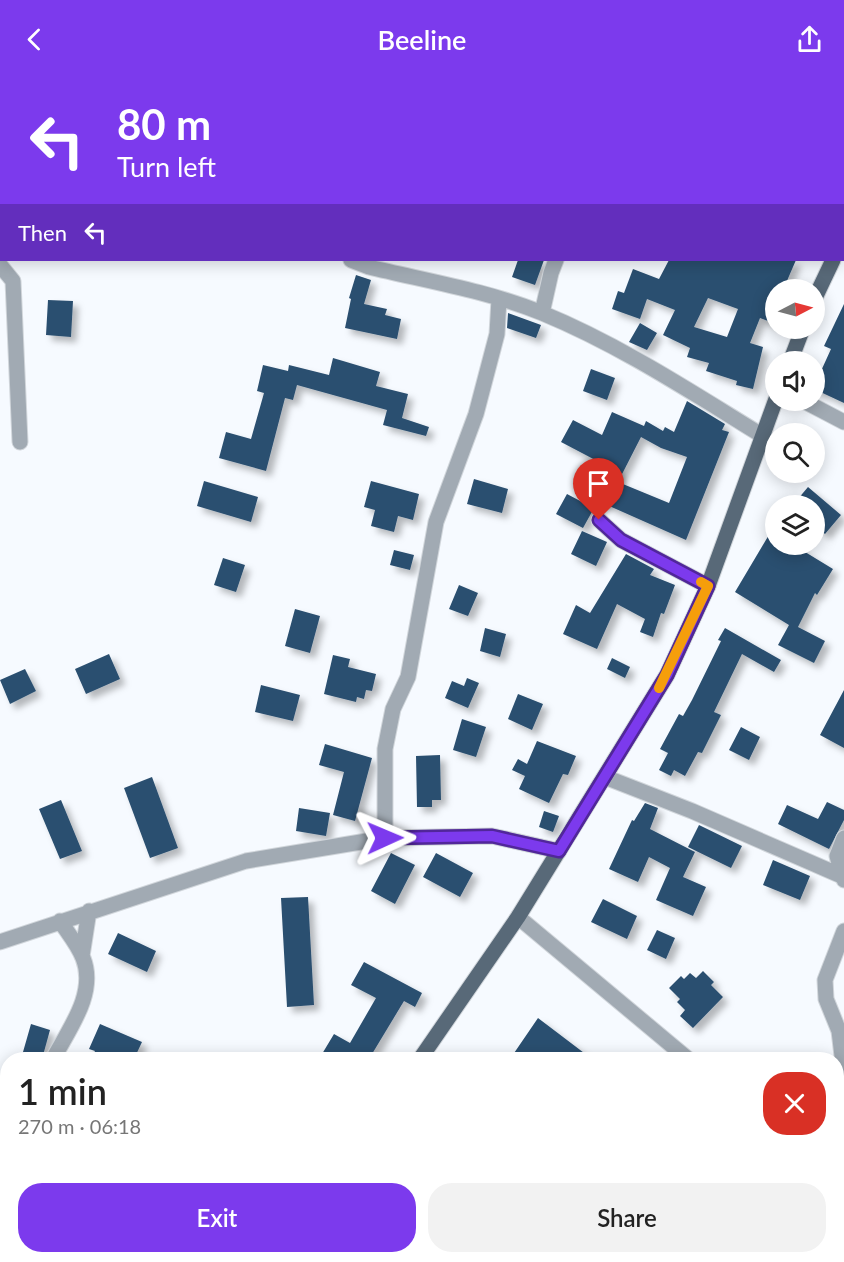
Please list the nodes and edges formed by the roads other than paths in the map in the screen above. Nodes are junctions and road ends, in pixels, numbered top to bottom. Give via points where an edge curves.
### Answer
1 (354, 261) edge
2 (556, 261) edge
3 (832, 261) edge
4 (0, 265) edge
5 (7, 279) edge
6 (823, 279) edge
7 (500, 299) junction
8 (542, 313) junction
9 (772, 411) edge
10 (823, 411) edge
11 (844, 422) edge
12 (763, 436) junction
13 (20, 442) dead end
14 (599, 520) dead end
15 (708, 586) junction
16 (605, 777) junction
17 (385, 838) junction
18 (844, 838) edge
19 (559, 851) junction
20 (837, 856) junction
21 (802, 860) junction
22 (844, 878) edge
23 (89, 912) junction
24 (518, 917) junction
25 (60, 921) junction
26 (844, 931) edge
27 (0, 942) edge
28 (82, 956) junction
29 (57, 1052) edge
30 (425, 1052) edge
31 (680, 1052) edge
32 (842, 1052) edge

1 - 7 street
2 - 8 street
3 - 6 main road
4 - 5 street
5 - 13 street
7 - 8 street
7 - 17 street via 497,334 476,414 436,522 408,677 393,709 385,749
8 - 12 street via 633,357
9 - 12 main road
10 - 11 street
12 - 15 main road
14 - 15 street via 621,540
15 - 16 main road via 667,675
16 - 19 main road
16 - 21 street
17 - 19 street via 492,836
17 - 23 street via 246,861
18 - 20 street
19 - 24 main road
20 - 21 street
20 - 22 street
21 - 22 street
23 - 25 street
23 - 28 street
24 - 30 main road
24 - 31 street
25 - 27 street
25 - 28 street
26 - 32 street via 825,980 826,999 839,1031
28 - 29 street via 85,996

